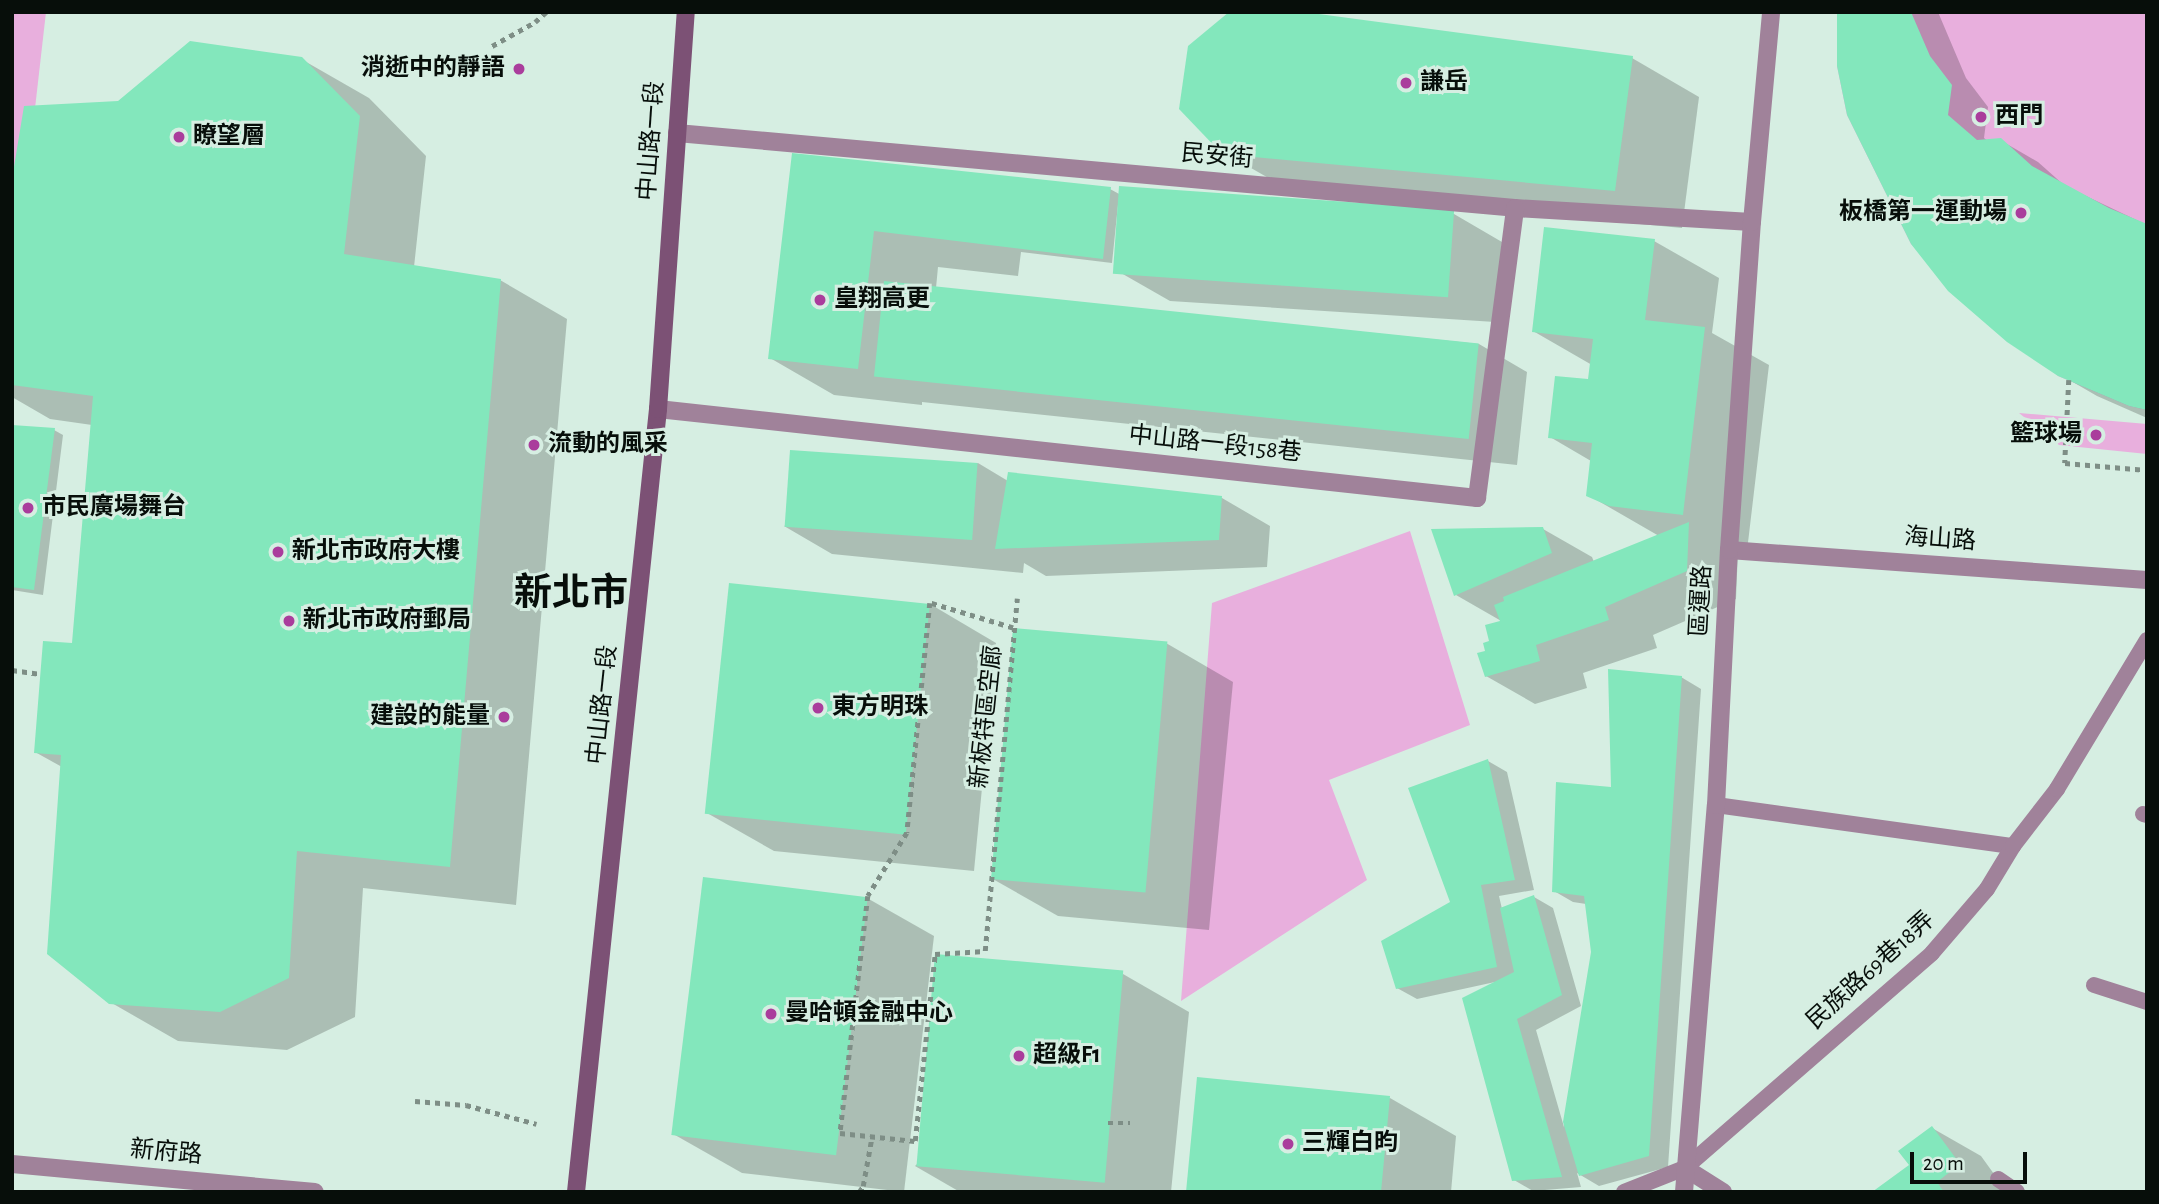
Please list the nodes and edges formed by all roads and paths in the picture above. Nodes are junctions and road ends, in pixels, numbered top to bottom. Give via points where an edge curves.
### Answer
1 (546, 12) edge
2 (686, 12) edge
3 (1771, 12) edge
4 (492, 46) dead end
5 (677, 133) junction
6 (1515, 208) junction
7 (1752, 222) junction
8 (2069, 380) dead end
9 (658, 409) junction
10 (2147, 470) edge
11 (1729, 550) junction
12 (2147, 580) edge
13 (1017, 598) dead end
14 (1013, 628) junction
15 (2147, 640) edge
16 (12, 670) edge
17 (41, 674) dead end
18 (1716, 805) junction
19 (2013, 846) junction
20 (2094, 985) dead end
21 (2147, 1002) edge
22 (415, 1101) dead end
23 (1108, 1122) dead end
24 (1130, 1123) dead end
25 (537, 1124) dead end
26 (872, 1136) junction
27 (12, 1164) edge
28 (1685, 1168) junction
29 (1998, 1180) dead end
30 (315, 1192) edge
31 (576, 1192) edge
32 (859, 1192) edge
33 (1624, 1192) edge
34 (1684, 1192) edge
35 (1723, 1192) edge
36 (2017, 1192) edge

1 - 4 path
2 - 5 main road, 中山路一段
3 - 7 street, 區運路
5 - 6 street, 民安街
5 - 9 main road, 中山路一段
6 - 7 street, 民安街
6 - 9 street, 中山路一段158巷 via 1477,498
7 - 11 street, 區運路
8 - 10 path via 2065,463
9 - 31 main road, 中山路一段
11 - 12 street, 海山路
11 - 18 street, 區運路
13 - 14 path
14 - 26 path, 新板特區空廊 via 985,951 935,954 915,1141
14 - 26 path, 新板特區空廊 via 930,603 907,833 868,896 840,1133
15 - 19 lane, 民族路69巷18弄 via 2057,789
16 - 17 path
18 - 19 lane
18 - 28 street, 區運路
19 - 28 lane, 民族路69巷18弄 via 1987,889 1931,953
20 - 21 lane
22 - 25 path via 466,1105
23 - 24 path
26 - 32 path
27 - 30 street, 新府路
28 - 33 lane, 民族路69巷18弄
28 - 34 street, 區運路
28 - 35 street
29 - 36 lane

